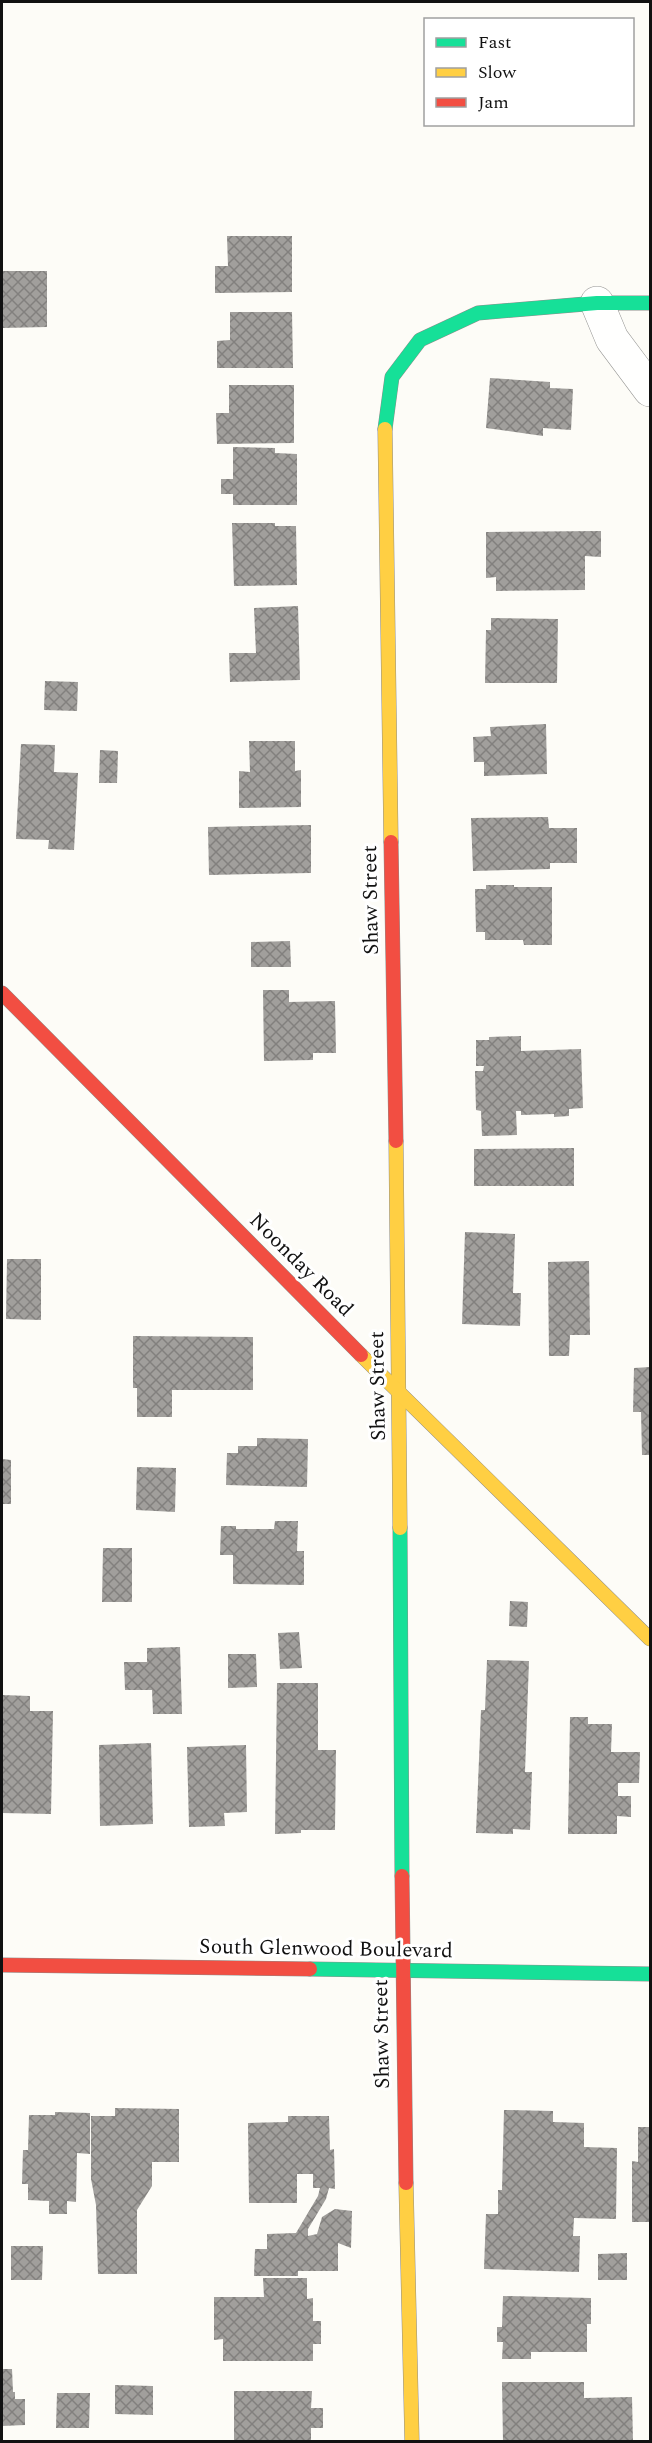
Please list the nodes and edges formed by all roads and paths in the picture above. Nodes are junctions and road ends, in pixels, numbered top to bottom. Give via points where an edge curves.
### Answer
1 (597, 303) junction
2 (651, 303) edge
3 (651, 390) edge
4 (2, 993) edge
5 (400, 1394) junction
6 (651, 1639) edge
7 (2, 1965) edge
8 (402, 1972) junction
9 (651, 1974) edge
10 (412, 2442) edge

1 - 2 street
1 - 3 street via 612,339
1 - 5 street, Shaw Street via 478,313 420,340 393,377 385,426
4 - 5 street, Noonday Road
5 - 6 street, Noonday Road
5 - 8 street, Shaw Street
7 - 8 street, South Glenwood Boulevard
8 - 9 street, South Glenwood Boulevard
8 - 10 street, Shaw Street

